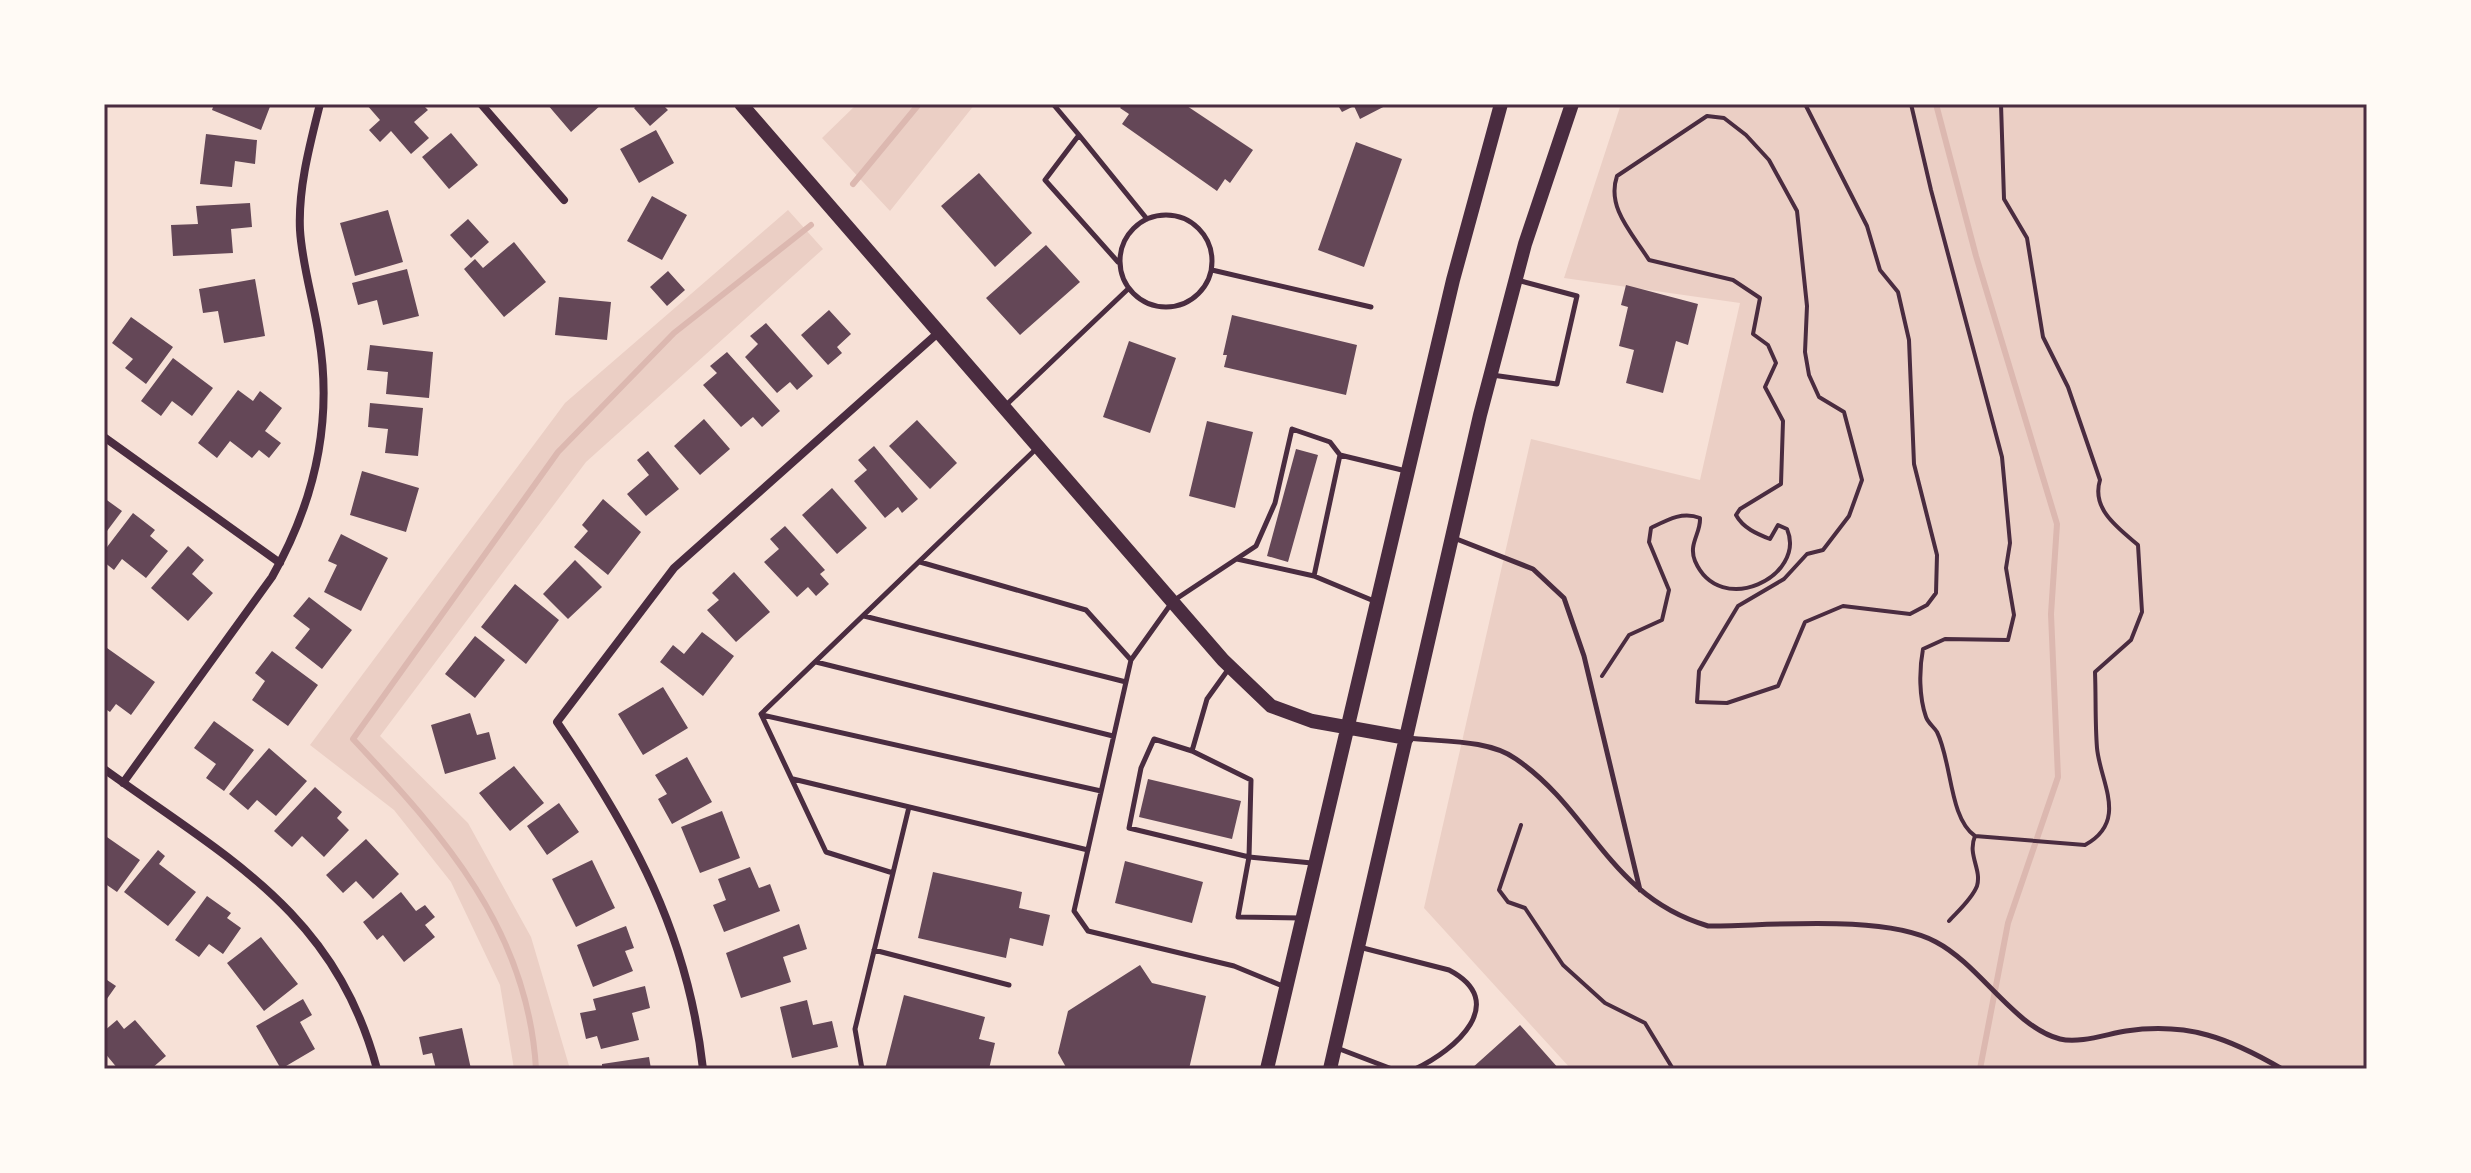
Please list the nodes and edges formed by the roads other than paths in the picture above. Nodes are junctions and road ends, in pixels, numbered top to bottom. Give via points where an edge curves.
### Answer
1 (320, 104) edge
2 (481, 104) edge
3 (741, 104) edge
4 (1053, 104) edge
5 (1501, 104) edge
6 (1572, 104) edge
7 (1079, 135) junction
8 (564, 200) dead end
9 (1147, 219) junction
10 (1119, 263) junction
11 (1212, 270) junction
12 (1516, 280) junction
13 (1128, 289) junction
14 (1371, 307) dead end
15 (940, 331) junction
16 (1491, 375) junction
17 (1005, 406) junction
18 (104, 437) edge
19 (1039, 446) junction
20 (1340, 455) junction
21 (1407, 472) junction
22 (1453, 537) junction
23 (1236, 559) junction
24 (919, 562) junction
25 (280, 563) junction
26 (1314, 576) junction
27 (1173, 601) junction
28 (1376, 602) junction
29 (863, 616) junction
30 (1131, 660) junction
31 (815, 662) junction
32 (1230, 667) junction
33 (1126, 682) junction
34 (761, 714) junction
35 (1347, 727) junction
36 (1114, 736) junction
37 (1407, 738) junction
38 (1192, 751) junction
39 (104, 769) edge
40 (792, 779) junction
41 (123, 783) junction
42 (1101, 791) junction
43 (909, 807) junction
44 (1088, 850) junction
45 (1249, 857) junction
46 (1315, 863) junction
47 (893, 873) junction
48 (1640, 891) junction
49 (1302, 918) junction
50 (1358, 947) junction
51 (874, 950) junction
52 (1009, 985) dead end
53 (1286, 987) junction
54 (1335, 1047) junction
55 (377, 1069) edge
56 (703, 1069) edge
57 (862, 1069) edge
58 (1267, 1069) edge
59 (1330, 1069) edge
60 (1392, 1069) edge
61 (1415, 1069) edge
62 (2282, 1069) edge

1 - 25 street via 304,179 300,230 320,340 323,409 314,480
2 - 8 street
3 - 15 main road
4 - 7 lane
5 - 21 main road
6 - 12 main road
7 - 9 lane
7 - 10 lane via 1045,180
9 - 10 lane via 1126,237
9 - 11 lane via 1175,216 1188,221 1208,242
10 - 13 lane
11 - 13 lane via 1197,296 1184,305 1153,306
11 - 14 lane
12 - 16 main road
12 - 16 lane via 1577,296 1557,384
13 - 17 lane
15 - 17 main road
15 - 56 street via 674,568 557,722 633,841 662,904 684,969
16 - 22 main road
17 - 19 main road
18 - 25 street
19 - 24 lane
19 - 27 main road
20 - 21 lane
20 - 23 lane via 1330,442 1292,429 1275,503 1256,546
20 - 26 lane
21 - 28 main road
22 - 37 main road
22 - 48 lane via 1533,569 1564,598
23 - 26 lane
23 - 27 lane
24 - 29 lane
24 - 30 lane via 1086,610
25 - 41 street
26 - 28 lane
27 - 30 lane
27 - 32 main road
28 - 35 main road
29 - 31 lane
29 - 33 lane
30 - 33 lane
31 - 34 lane
31 - 36 lane
32 - 35 main road via 1271,706
32 - 38 lane via 1207,699
33 - 36 lane
34 - 40 lane
34 - 42 lane
35 - 37 main road
35 - 46 main road
36 - 42 lane
37 - 48 lane via 1489,748 1515,758 1554,793
37 - 50 main road
38 - 45 lane via 1251,780
38 - 45 lane via 1154,739 1141,768 1129,828
39 - 41 street
40 - 43 lane
40 - 47 lane via 826,852
41 - 55 street via 248,872 300,920 347,988
42 - 44 lane
43 - 44 lane
43 - 47 lane
44 - 53 lane via 1074,911 1088,931 1234,966
45 - 46 lane
45 - 49 lane via 1238,917
46 - 49 main road
47 - 51 lane
48 - 62 lane via 1682,919 1708,926 1902,929 1936,942 2026,1020 2063,1040 2154,1027 2195,1029
49 - 53 main road
50 - 54 main road
50 - 61 lane via 1449,970 1474,991 1477,1018
51 - 52 lane
51 - 57 lane via 855,1029
53 - 58 main road
54 - 59 main road
54 - 60 lane

